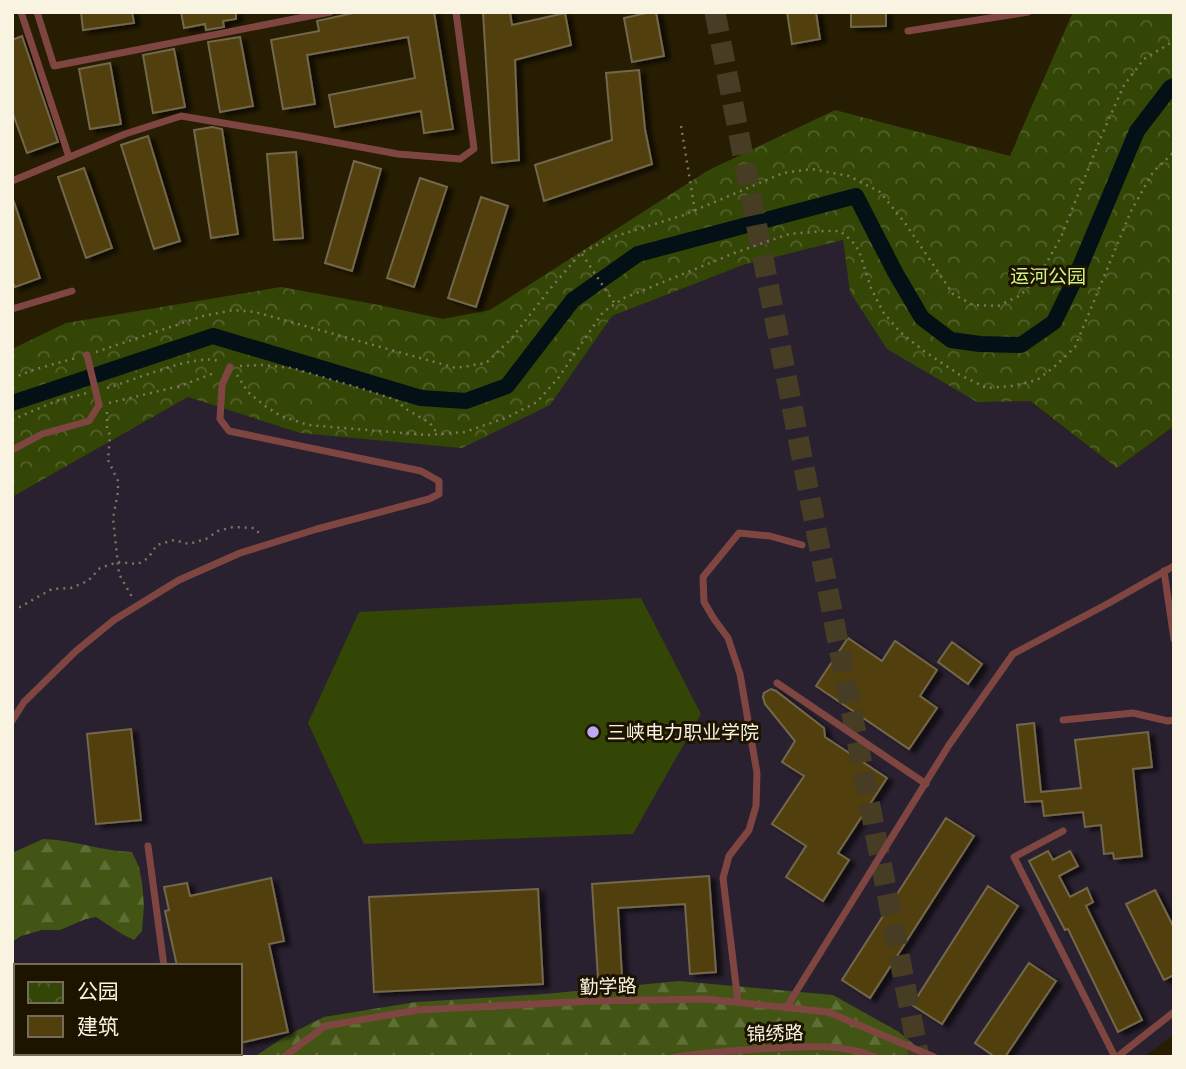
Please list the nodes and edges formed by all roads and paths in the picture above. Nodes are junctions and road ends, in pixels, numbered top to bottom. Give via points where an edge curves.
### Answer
1 (21, 12) edge
2 (37, 12) edge
3 (330, 12) edge
4 (456, 12) edge
5 (1028, 12) edge
6 (908, 31) dead end
7 (1174, 43) edge
8 (681, 126) dead end
9 (1174, 152) edge
10 (69, 157) junction
11 (12, 181) edge
12 (695, 211) junction
13 (582, 253) junction
14 (72, 291) dead end
15 (615, 304) junction
16 (12, 309) edge
17 (88, 355) junction
18 (230, 367) junction
19 (12, 378) edge
20 (108, 387) dead end
21 (95, 391) dead end
22 (99, 405) junction
23 (12, 412) edge
24 (13, 420) edge
25 (438, 434) junction
26 (12, 450) edge
27 (269, 544) junction
28 (802, 545) dead end
29 (118, 562) junction
30 (1174, 566) edge
31 (1164, 571) junction
32 (137, 605) junction
33 (12, 607) edge
34 (1174, 639) edge
35 (777, 683) dead end
36 (1063, 720) dead end
37 (1174, 720) edge
38 (12, 722) edge
39 (926, 784) junction
40 (1063, 831) dead end
41 (148, 846) dead end
42 (164, 964) edge
43 (738, 1002) junction
44 (786, 1008) junction
45 (1174, 1012) edge
46 (284, 1057) edge
47 (675, 1057) edge
48 (875, 1057) edge
49 (934, 1057) edge
50 (1116, 1057) edge

1 - 10 lane
2 - 3 lane via 54,66
4 - 10 lane via 474,149 460,159 398,154 181,116
5 - 6 lane
7 - 12 path via 1144,59 1124,85 1062,237 1021,295 998,306 973,305 953,294 880,192 849,176 812,169 783,173
8 - 12 path
9 - 15 path via 1153,172 1131,211 1075,347 1037,380 987,388 923,351 884,312 859,251 840,232 789,234
10 - 11 lane
12 - 13 path via 613,237
13 - 15 path
13 - 17 path via 486,363 456,368 234,310
14 - 16 lane
15 - 25 path via 603,312 537,402 465,432
17 - 19 path
17 - 22 lane, bridge
18 - 20 path via 215,359 196,360
18 - 22 path via 180,386
18 - 25 path via 292,368 366,390 396,400 430,423
18 - 25 path via 265,406 295,421
18 - 27 lane via 222,384 220,419 229,431 421,471 439,481 439,494 429,499
21 - 24 path via 56,401
22 - 26 lane via 89,421 42,434
22 - 29 path via 108,412 108,460 118,481 113,518
23 - 24 path
27 - 29 path via 254,528 233,527 206,540 157,545 138,564
27 - 32 lane via 179,580
28 - 43 lane via 739,533 704,577 704,602 727,638 740,674 757,773 756,806 749,830 729,856 723,878
29 - 32 path via 119,574
29 - 33 path via 100,568 88,581 52,589
30 - 31 lane
31 - 34 lane
31 - 39 lane via 1013,654
32 - 38 lane via 76,650 24,702
35 - 39 lane
36 - 37 lane via 1133,713
39 - 44 lane
40 - 50 lane via 1014,857
41 - 42 lane
43 - 44 lane, 勤学路
43 - 46 lane, 勤学路 via 605,1001 418,1010 325,1026
44 - 49 lane, 勤学路 via 828,1012
45 - 50 lane
47 - 48 lane, 锦绣路 via 799,1047

